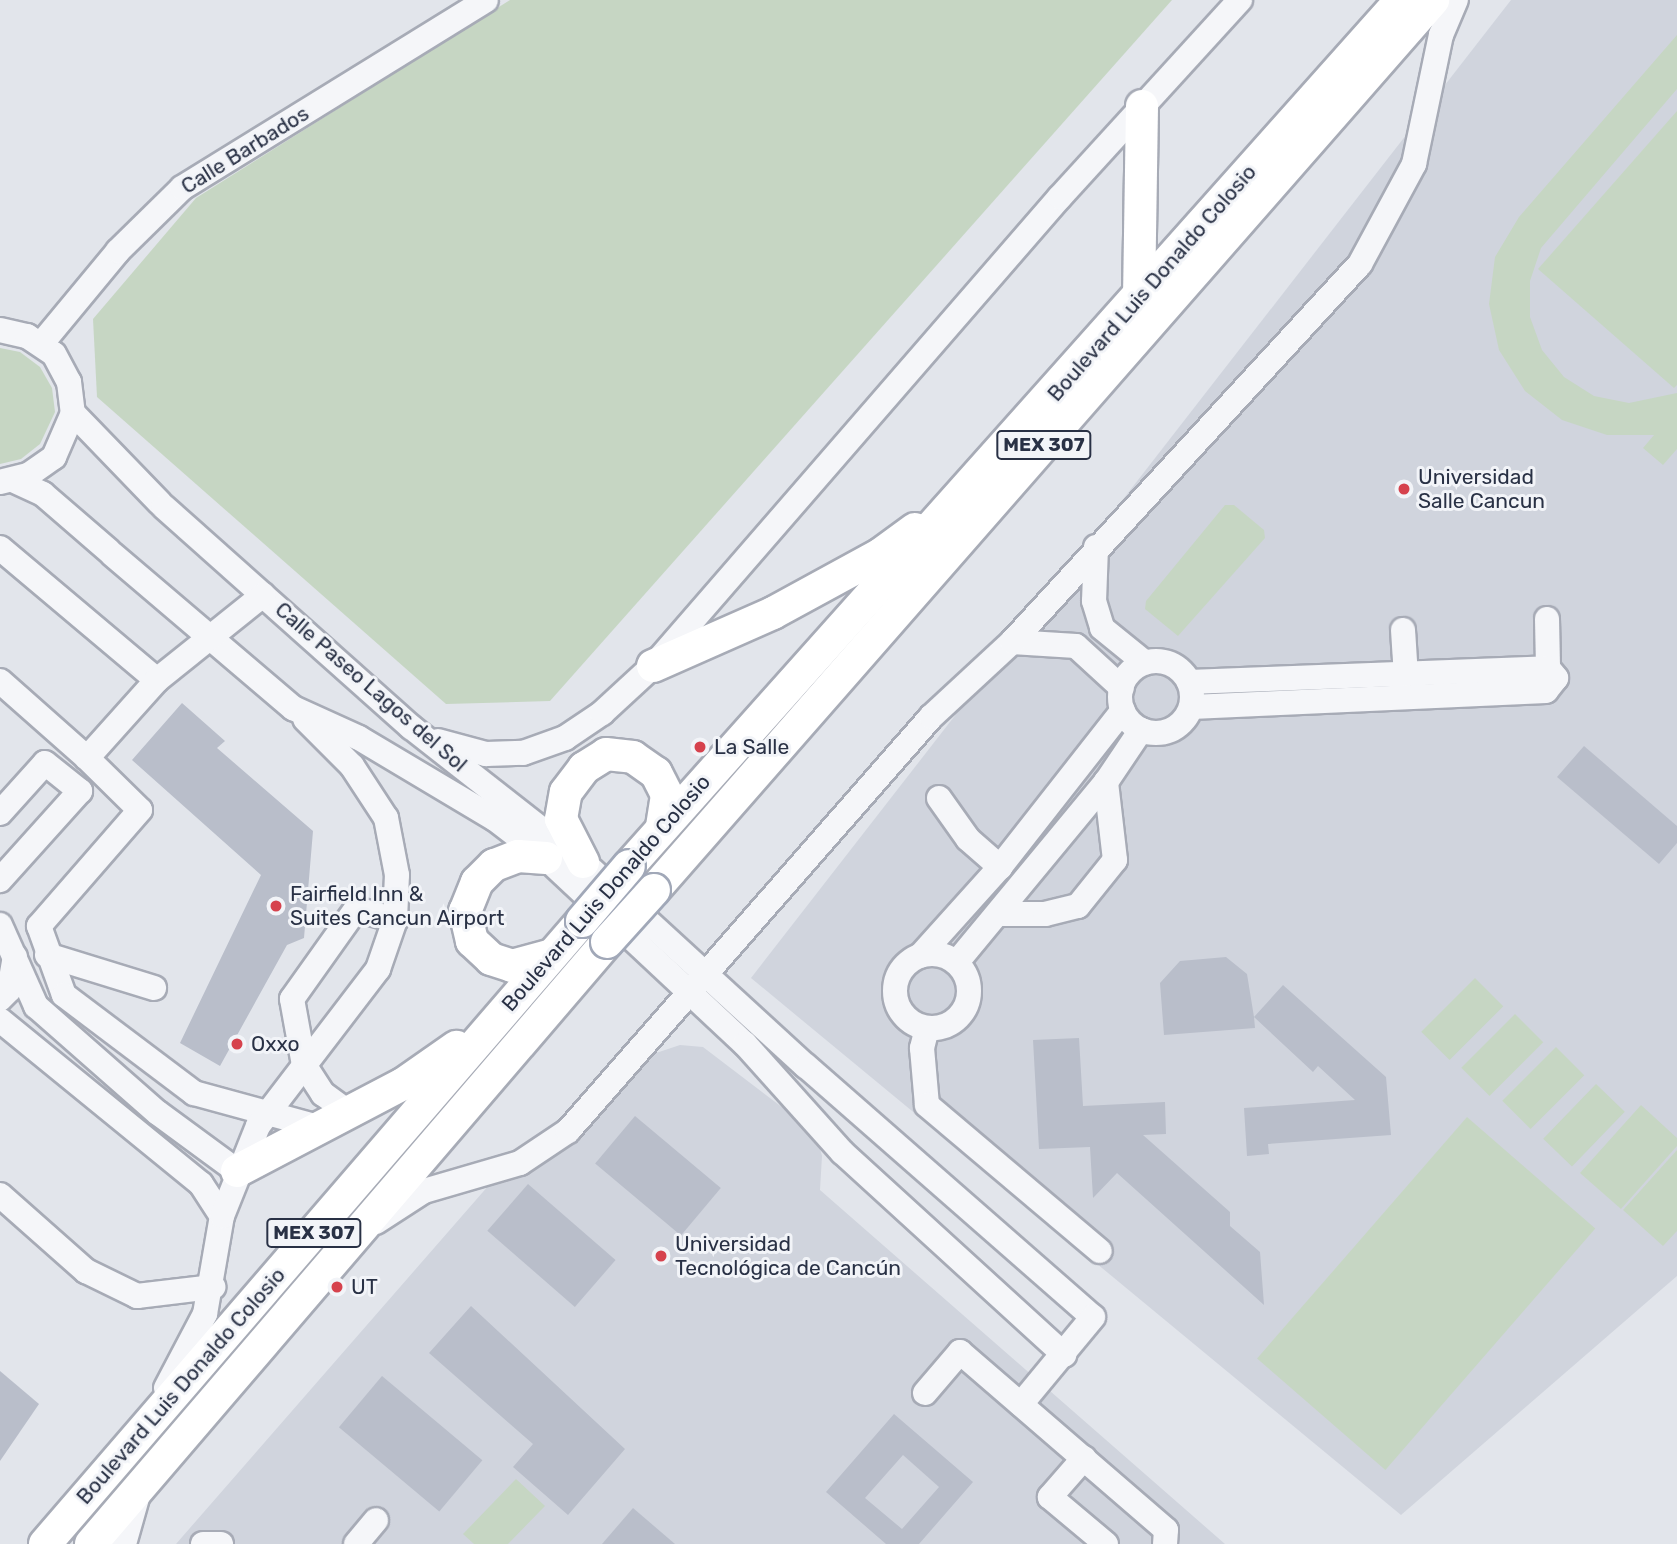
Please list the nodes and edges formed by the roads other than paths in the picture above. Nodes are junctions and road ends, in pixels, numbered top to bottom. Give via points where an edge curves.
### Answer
1 (486, 0) edge
2 (1240, 0) edge
3 (1401, 0) edge
4 (1433, 0) edge
5 (1456, 0) edge
6 (1142, 106) junction
7 (1139, 298) junction
8 (0, 330) edge
9 (41, 344) junction
10 (73, 414) junction
11 (7, 481) edge
12 (972, 487) junction
13 (1096, 547) junction
14 (0, 548) edge
15 (263, 595) junction
16 (1547, 619) dead end
17 (1403, 630) dead end
18 (212, 639) junction
19 (1012, 642) junction
20 (1145, 663) junction
21 (653, 666) junction
22 (157, 680) junction
23 (0, 681) edge
24 (1189, 682) junction
25 (1407, 688) junction
26 (1122, 699) junction
27 (1191, 707) junction
28 (293, 708) junction
29 (411, 727) junction
30 (1141, 730) junction
31 (88, 758) junction
32 (1106, 782) junction
33 (939, 798) dead end
34 (0, 813) edge
35 (662, 827) junction
36 (546, 858) junction
37 (583, 862) junction
38 (1000, 867) junction
39 (0, 880) edge
40 (998, 914) junction
41 (395, 920) junction
42 (7, 936) edge
43 (47, 955) junction
44 (552, 955) junction
45 (920, 956) junction
46 (957, 962) junction
47 (700, 985) junction
48 (154, 988) dead end
49 (29, 995) junction
50 (509, 1005) junction
51 (2, 1014) edge
52 (927, 1028) junction
53 (304, 1065) junction
54 (806, 1066) junction
55 (786, 1086) junction
56 (348, 1112) junction
57 (268, 1114) junction
58 (318, 1127) junction
59 (237, 1171) junction
60 (0, 1195) edge
61 (222, 1216) junction
62 (358, 1234) junction
63 (1100, 1251) dead end
64 (213, 1287) junction
65 (1064, 1354) junction
66 (925, 1393) dead end
67 (1021, 1404) junction
68 (1084, 1458) junction
69 (113, 1467) junction
70 (141, 1486) junction
71 (376, 1520) dead end
72 (45, 1544) edge
73 (91, 1544) edge
74 (124, 1544) edge
75 (203, 1544) edge
76 (221, 1544) edge
77 (356, 1544) edge
78 (1106, 1544) edge
79 (1165, 1544) edge

1 - 9 street, Calle Barbados via 182,188 118,251
2 - 6 street
3 - 7 main road, Boulevard Luis Donaldo Colosio / MEX 307
4 - 62 main road, Boulevard Luis Donaldo Colosio / MEX 307, bridge via 607,942
5 - 13 street via 1441,35 1414,164 1360,264
6 - 7 main road
6 - 21 street
7 - 12 main road, Boulevard Luis Donaldo Colosio / MEX 307
8 - 9 street
9 - 10 street via 63,367
10 - 11 street via 54,457
10 - 15 street, Calle Paseo Lagos del Sol via 162,505
11 - 18 street, Calle Paseo Lagos del Sol via 43,494
12 - 21 main road via 881,554 773,612
12 - 35 main road, Boulevard Luis Donaldo Colosio / MEX 307
13 - 19 street
13 - 20 street via 1094,601 1102,628
14 - 22 street
15 - 18 street
15 - 29 street, Calle Paseo Lagos del Sol
16 - 25 street via 1548,668 1556,678 1546,691
17 - 25 street
18 - 22 street
18 - 28 street, Calle Paseo Lagos del Sol
19 - 26 street via 1076,646
19 - 47 street via 931,717
20 - 24 street via 1175,667
20 - 26 street
21 - 29 street via 565,738 523,753 486,754 448,746
22 - 31 street
23 - 31 street
24 - 25 street
24 - 27 street
25 - 27 street
26 - 30 street
26 - 38 street
27 - 30 street via 1185,719 1165,732
28 - 36 street, Calle Paseo Lagos del Sol via 359,738 495,819
28 - 41 street via 352,766 386,818 397,875
29 - 37 street, Calle Paseo Lagos del Sol
30 - 32 street
31 - 43 street via 140,810 39,926
32 - 40 street
32 - 40 street via 1115,860 1078,906 1045,914
33 - 38 street via 968,839
34 - 39 street via 45,763 80,792
35 - 37 main road via 667,795 656,773 633,757 606,754 584,768 566,792 561,819
35 - 44 main road, Boulevard Luis Donaldo Colosio / MEX 307, bridge
36 - 44 main road via 518,856 494,865 477,883 465,911 472,941 491,959 512,966
36 - 47 street, Calle Paseo Lagos del Sol
37 - 47 street, Calle Paseo Lagos del Sol
38 - 45 street
40 - 46 street
41 - 53 street via 378,969
41 - 53 street via 356,909 292,999
42 - 49 street
42 - 51 street via 16,968
43 - 48 street
43 - 57 street via 64,995 194,1093
44 - 50 main road, Boulevard Luis Donaldo Colosio / MEX 307
45 - 46 street via 939,954
45 - 52 street via 901,971 895,995 905,1017
46 - 52 street via 969,983 967,1006 951,1024
47 - 54 street
47 - 55 street
47 - 62 street via 568,1131 520,1163 424,1191
49 - 51 street
49 - 59 street via 158,1113
50 - 56 main road via 421,1073
50 - 69 main road, Boulevard Luis Donaldo Colosio / MEX 307
51 - 61 street via 201,1184
52 - 63 street via 922,1048 927,1105
53 - 56 street via 323,1094
53 - 57 street
54 - 55 street
54 - 65 street via 1093,1317
55 - 65 street via 842,1152
56 - 58 main road
57 - 58 street
57 - 59 street
58 - 59 main road
59 - 61 street
60 - 64 street via 86,1271 137,1296
61 - 64 street
62 - 70 main road, Boulevard Luis Donaldo Colosio / MEX 307
64 - 69 street via 176,1373
65 - 67 street
66 - 67 street via 960,1352
67 - 68 street
68 - 78 street via 1051,1497
68 - 79 street via 1166,1530
69 - 72 main road, Boulevard Luis Donaldo Colosio / MEX 307
70 - 73 main road, Boulevard Luis Donaldo Colosio / MEX 307
70 - 74 street
71 - 77 street
75 - 76 street

